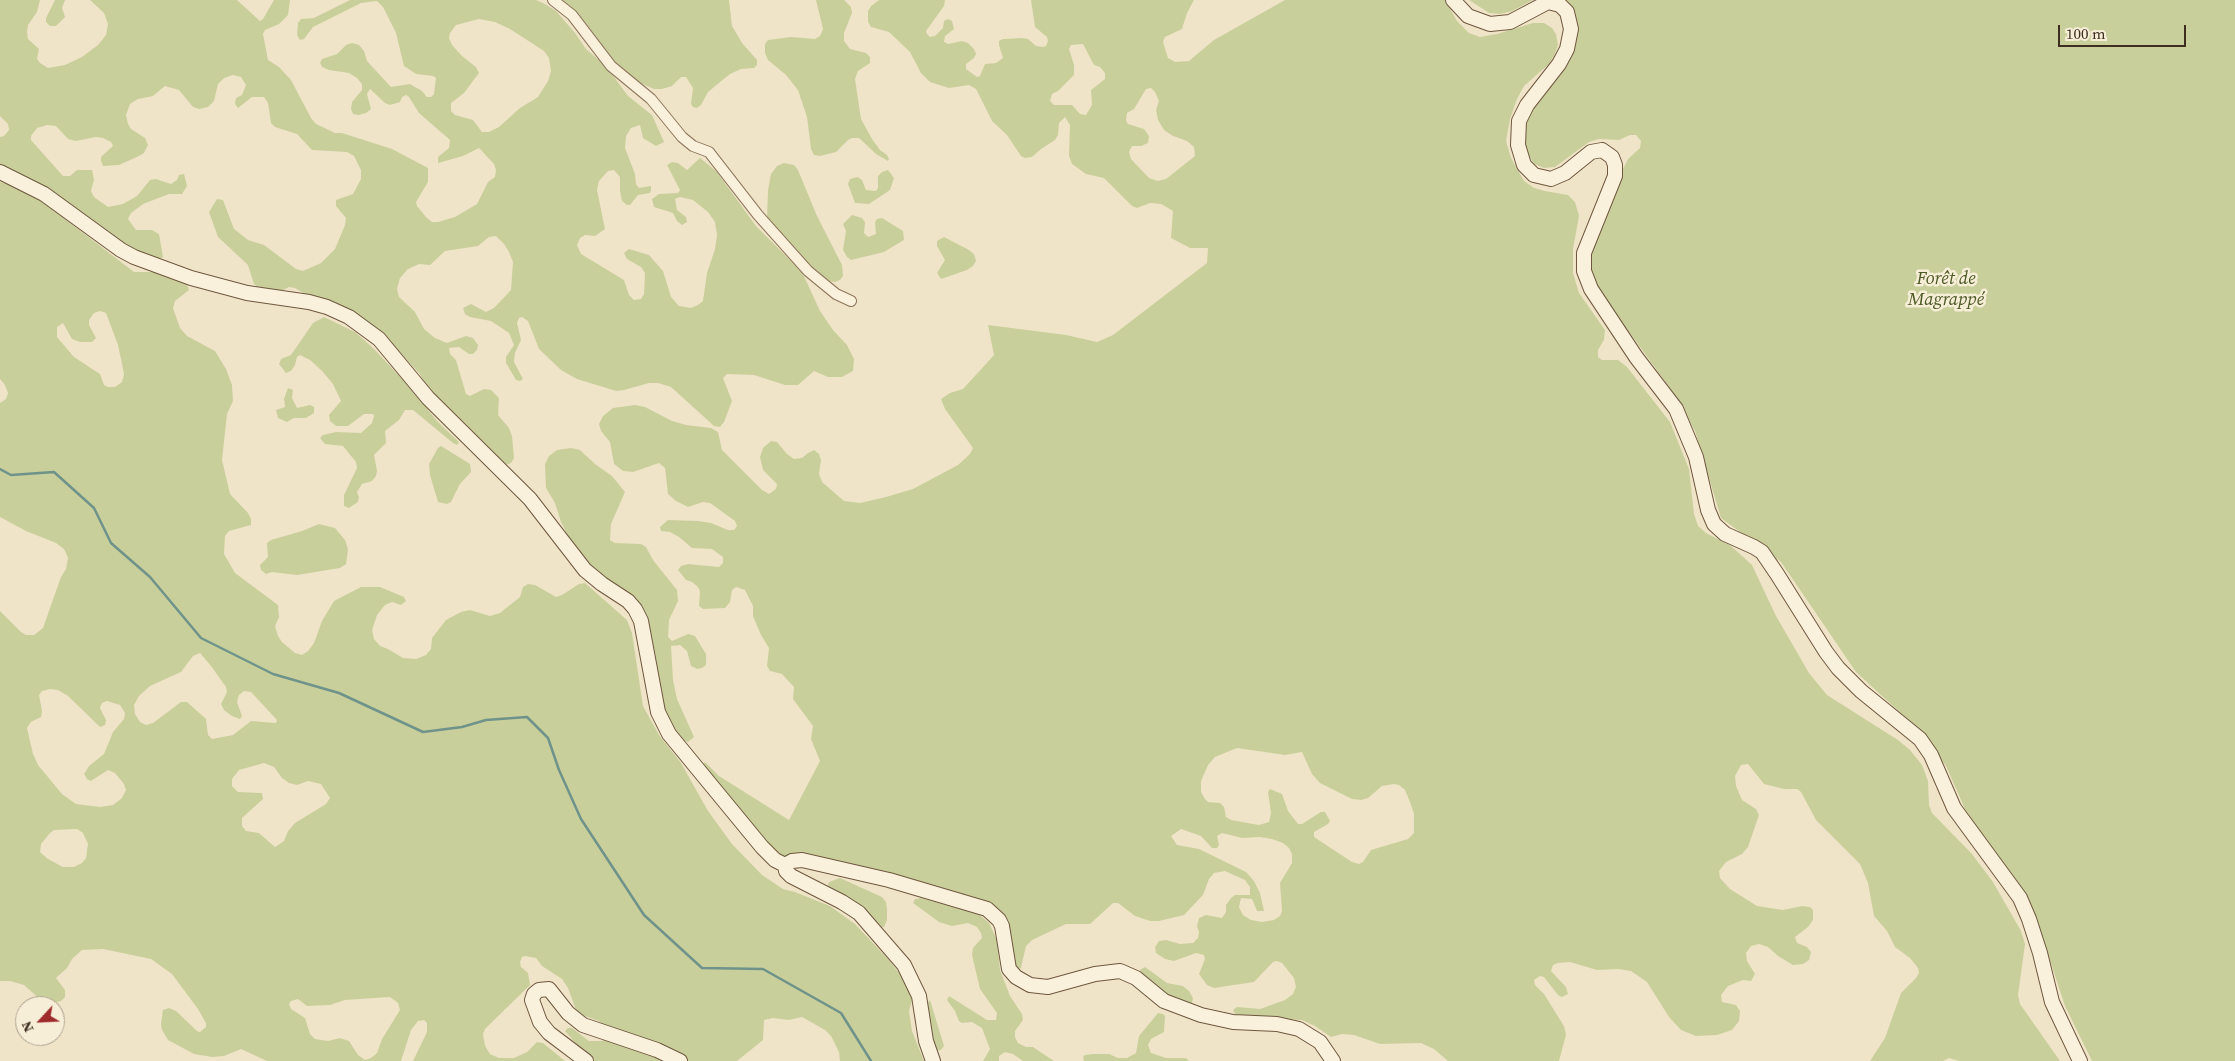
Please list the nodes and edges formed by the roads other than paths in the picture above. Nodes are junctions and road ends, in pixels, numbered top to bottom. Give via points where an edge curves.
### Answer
1 (553, 0) edge
2 (1453, 0) edge
3 (0, 172) edge
4 (851, 301) dead end
5 (785, 865) junction
6 (586, 1061) edge
7 (680, 1061) edge
8 (933, 1061) edge
9 (1332, 1061) edge
10 (2080, 1061) edge

1 - 4 street via 572,15 611,66 651,99 682,137 708,152 808,271 836,294
2 - 10 street via 1468,16 1490,24 1510,22 1548,2 1560,5 1567,12 1571,30 1567,49 1519,121 1518,144 1524,165 1534,175 1551,179 1565,173 1591,152 1602,150 1612,157 1615,176 1584,253 1584,272 1591,289 1636,357 1676,409 1696,457 1714,524 1725,534 1762,552 1838,668 1920,739 1931,755 1954,808 2020,898 2030,920 2052,1002
3 - 5 street via 44,194 134,257 191,278 247,293 327,307 349,317 379,339 428,398 537,507 585,570 628,601 638,615 658,712 670,734 762,847
5 - 8 street via 791,876 859,913 904,965 919,996
5 - 9 street via 792,860 802,860 889,880 987,909 1002,926 1009,969 1030,985 1048,987 1120,971 1164,1000 1201,1015 1299,1029 1320,1042
6 - 7 street via 540,1022 532,1000 539,990 549,989 568,1013 583,1025 658,1050

